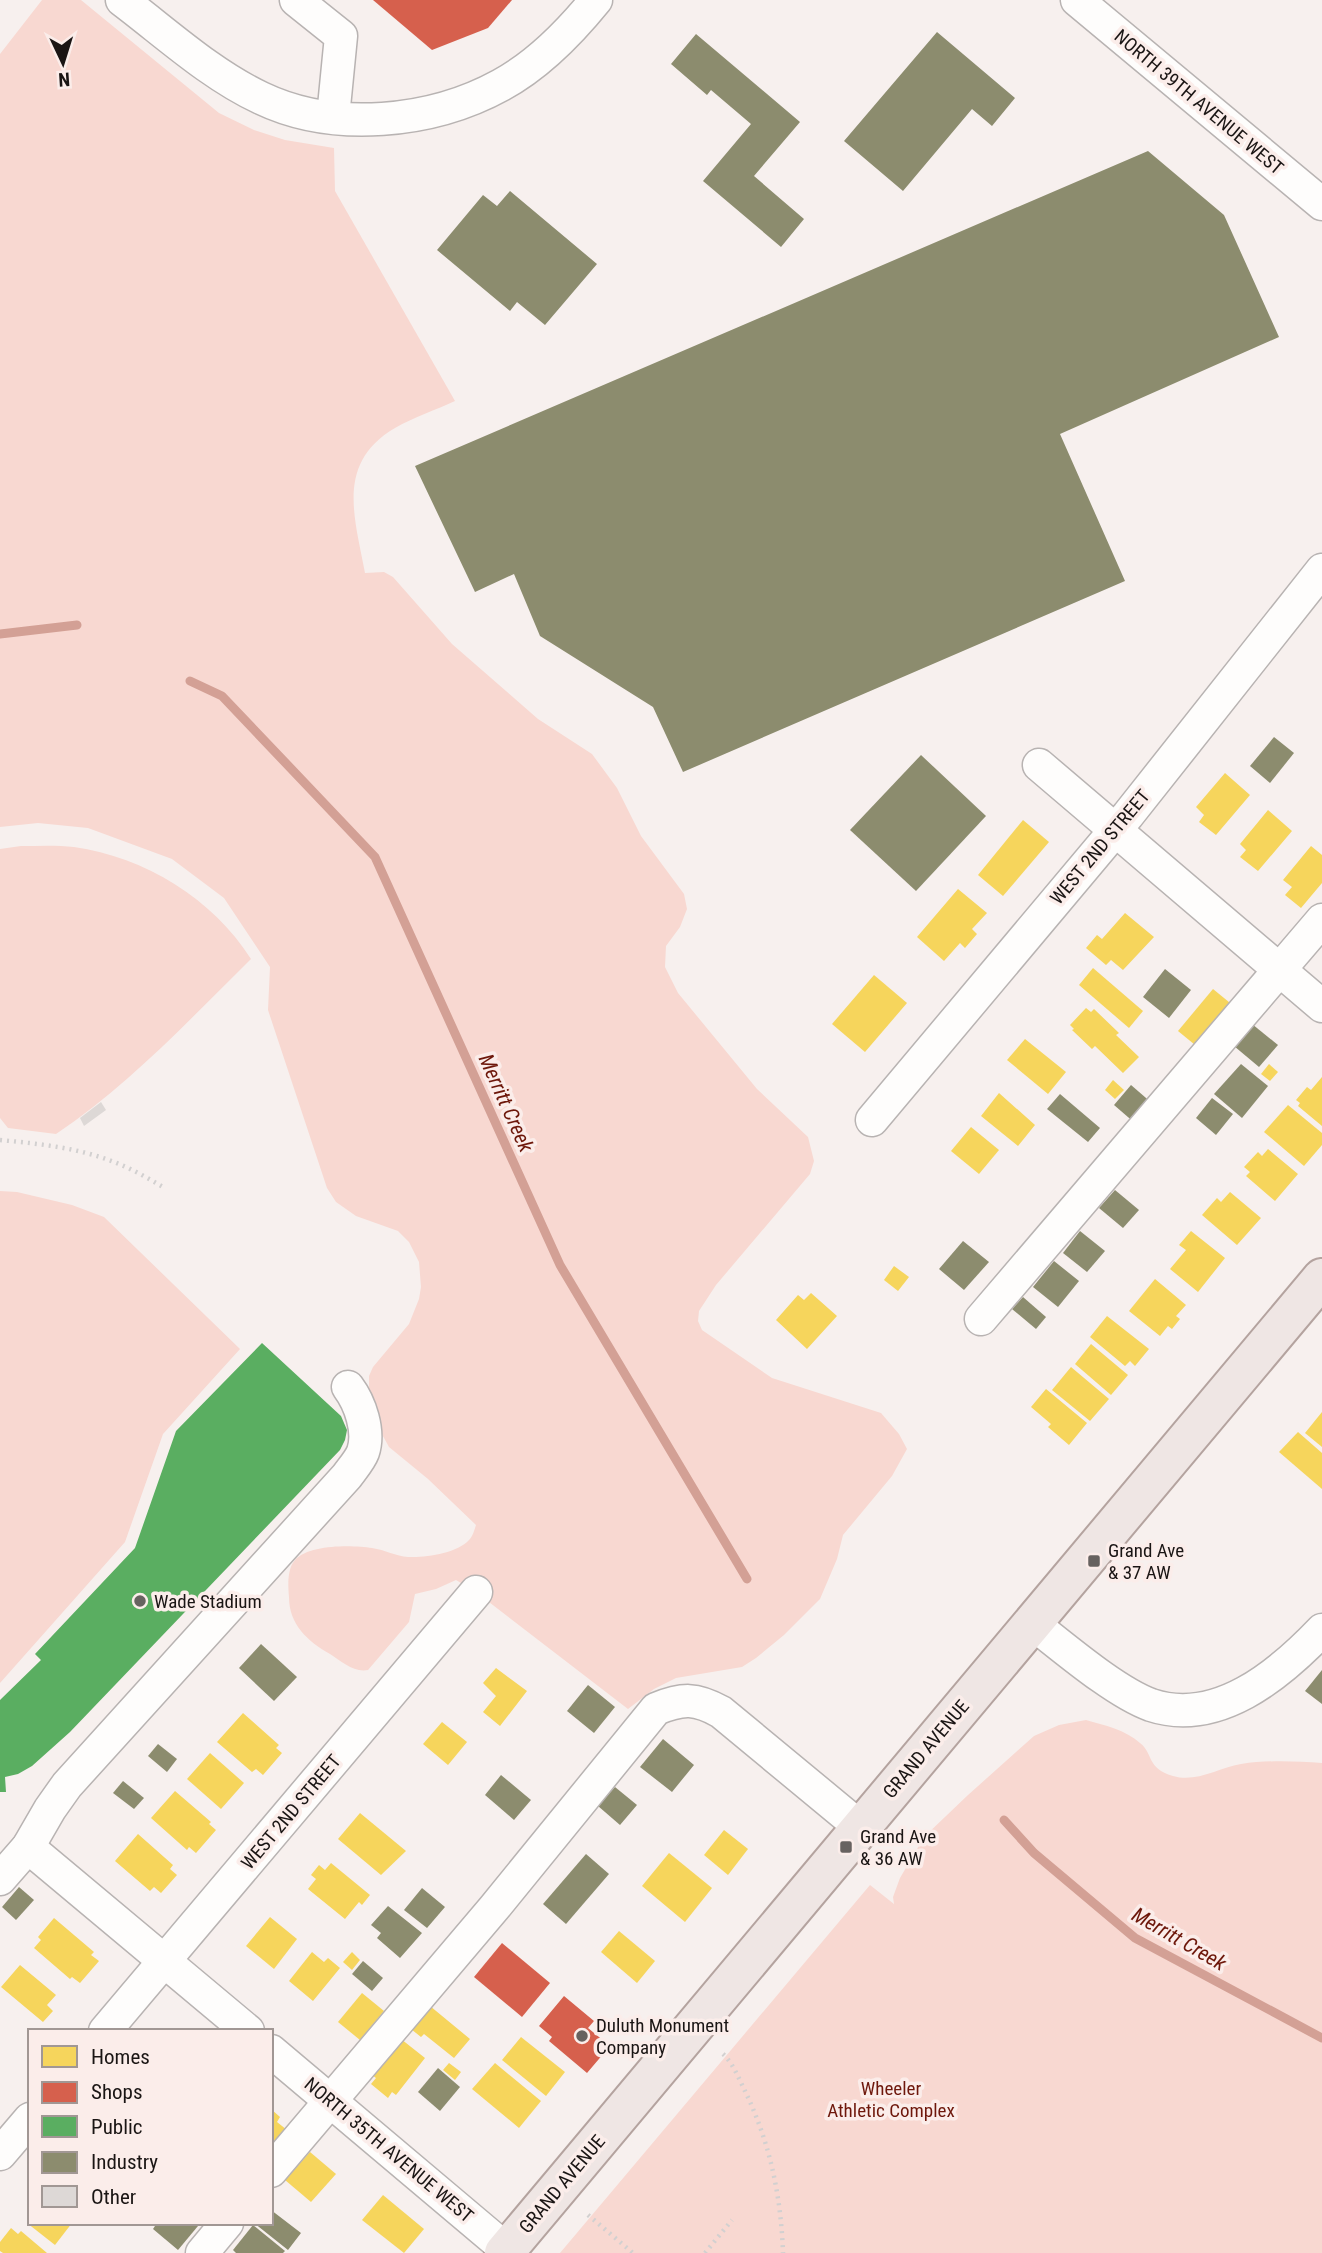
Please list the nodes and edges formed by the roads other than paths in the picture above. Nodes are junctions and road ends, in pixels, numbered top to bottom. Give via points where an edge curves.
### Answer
1 (122, 0) edge
2 (296, 0) edge
3 (596, 0) edge
4 (1077, 0) edge
5 (333, 117) junction
6 (1322, 204) edge
7 (1322, 570) edge
8 (1039, 765) dead end
9 (1114, 830) junction
10 (1322, 920) edge
11 (1280, 970) junction
12 (1322, 1006) edge
13 (872, 1120) dead end
14 (1322, 1278) edge
15 (981, 1319) dead end
16 (348, 1387) dead end
17 (476, 1592) dead end
18 (1032, 1623) junction
19 (1322, 1630) edge
20 (860, 1827) junction
21 (28, 1847) junction
22 (0, 1879) edge
23 (165, 1960) junction
24 (107, 2029) edge
25 (246, 2029) edge
26 (273, 2053) edge
27 (330, 2102) junction
28 (28, 2121) edge
29 (0, 2154) edge
30 (273, 2169) edge
31 (225, 2225) edge
32 (506, 2252) edge
33 (202, 2253) edge

1 - 5 street via 222,77 262,99
2 - 5 street via 341,36
3 - 5 street via 549,50 502,84 451,106 405,117 359,121
4 - 6 street, NORTH 39TH AVENUE WEST
7 - 9 street, WEST 2ND STREET
8 - 9 street
9 - 11 street
9 - 13 street, WEST 2ND STREET
10 - 11 street
11 - 12 street
11 - 15 street
14 - 18 main road, GRAND AVENUE
16 - 21 street via 365,1429 363,1452 347,1476 67,1785
17 - 23 street, WEST 2ND STREET
18 - 19 street via 1149,1704 1195,1711 1241,1695 1279,1671
18 - 20 main road, GRAND AVENUE
20 - 27 street via 704,1702 674,1701 656,1709
20 - 32 main road, GRAND AVENUE
21 - 22 street
21 - 23 street
23 - 24 street, WEST 2ND STREET
23 - 25 street
26 - 27 street, NORTH 35TH AVENUE WEST
27 - 30 street
27 - 32 street, NORTH 35TH AVENUE WEST
28 - 29 street
31 - 33 street

